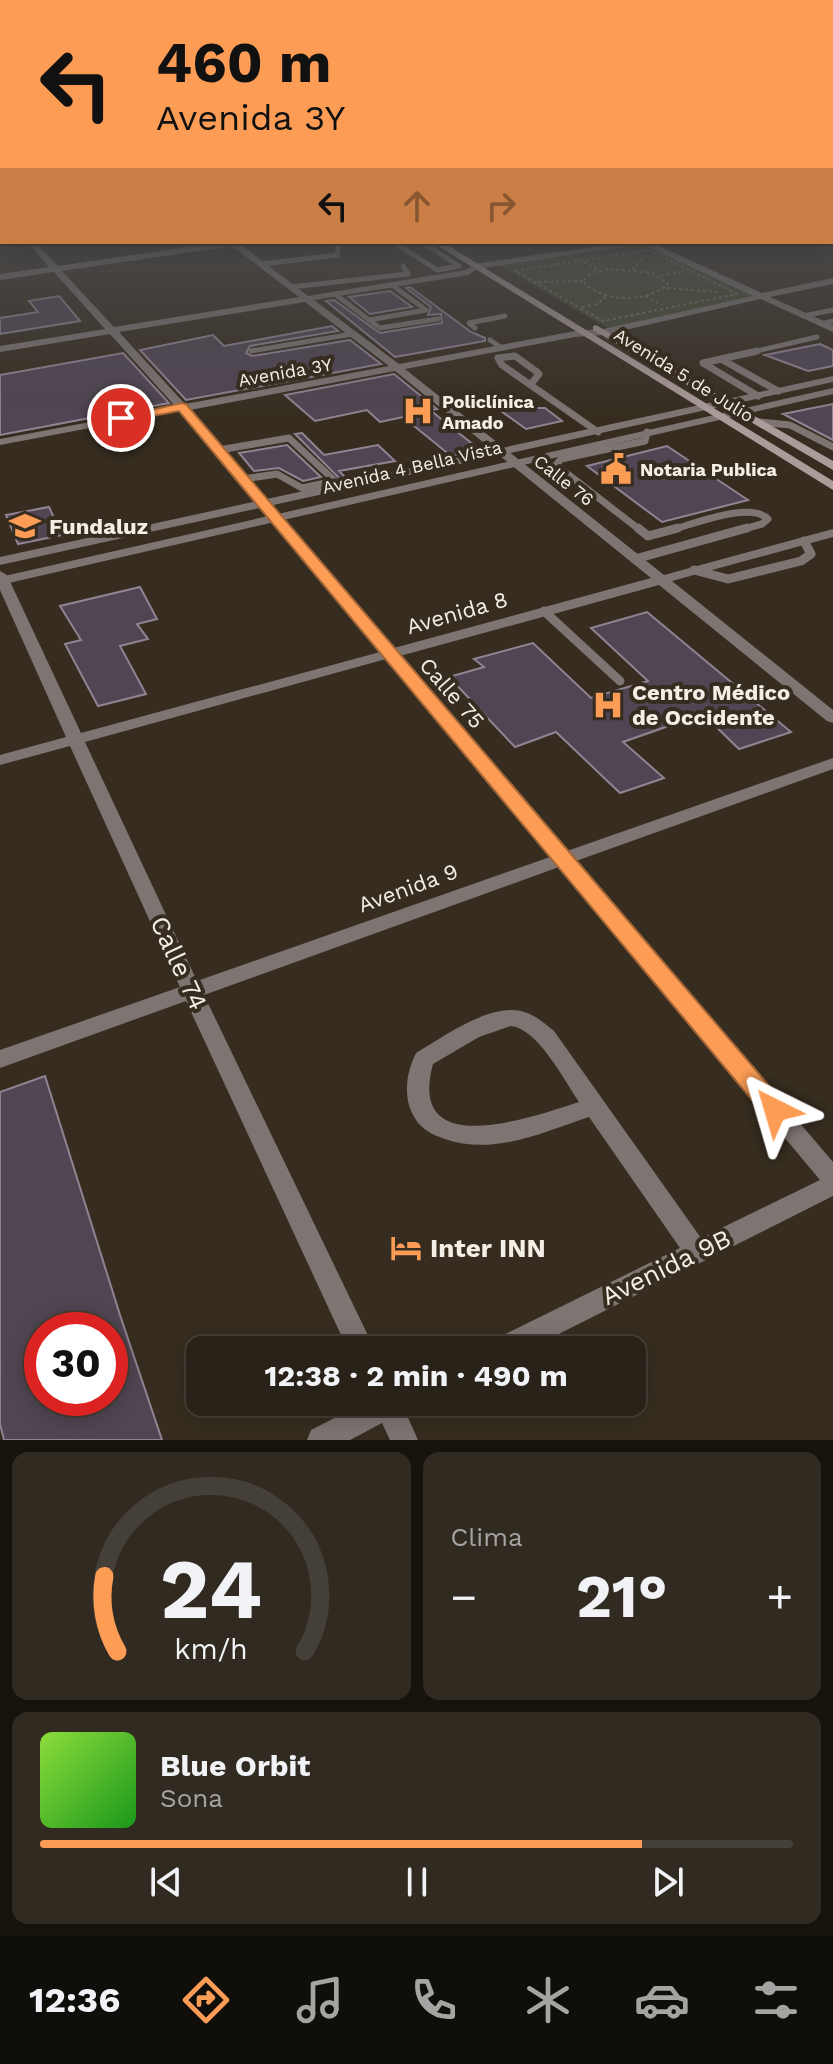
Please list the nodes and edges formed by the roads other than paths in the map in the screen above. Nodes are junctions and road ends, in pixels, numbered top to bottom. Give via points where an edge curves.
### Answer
1 (67, 282) edge
2 (285, 282) edge
3 (334, 282) edge
4 (407, 282) edge
5 (509, 282) edge
6 (517, 282) edge
7 (736, 282) edge
8 (828, 282) edge
9 (392, 285) junction
10 (291, 287) junction
11 (335, 294) junction
12 (767, 296) junction
13 (306, 298) junction
14 (833, 310) edge
15 (505, 316) dead end
16 (803, 316) junction
17 (438, 319) dead end
18 (369, 320) junction
19 (833, 321) edge
20 (821, 324) junction
21 (475, 328) dead end
22 (833, 329) edge
23 (109, 330) junction
24 (588, 332) junction
25 (352, 334) junction
26 (817, 337) dead end
27 (490, 340) dead end
28 (502, 348) junction
29 (0, 349) edge
30 (251, 351) dead end
31 (721, 359) junction
32 (398, 368) junction
33 (833, 379) edge
34 (531, 384) junction
35 (778, 391) junction
36 (833, 391) edge
37 (758, 396) junction
38 (727, 403) junction
39 (182, 407) junction
40 (705, 408) junction
41 (741, 411) junction
42 (720, 416) junction
43 (759, 422) junction
44 (598, 432) junction
45 (647, 432) junction
46 (0, 442) edge
47 (833, 447) edge
48 (219, 450) junction
49 (507, 458) junction
50 (833, 466) edge
51 (243, 479) junction
52 (833, 486) edge
53 (263, 503) junction
54 (276, 517) junction
55 (833, 533) edge
56 (648, 536) junction
57 (667, 550) junction
58 (635, 559) junction
59 (1, 574) edge
60 (660, 579) junction
61 (544, 611) junction
62 (388, 655) junction
63 (620, 681) dead end
64 (833, 718) edge
65 (78, 740) junction
66 (0, 760) edge
67 (833, 763) edge
68 (562, 858) junction
69 (192, 992) junction
70 (0, 1059) edge
71 (594, 1106) junction
72 (833, 1179) edge
73 (833, 1185) edge
74 (697, 1252) junction
75 (355, 1336) edge
76 (528, 1336) edge
77 (366, 1416) edge
78 (395, 1416) edge
79 (321, 1440) edge
80 (404, 1440) edge

1 - 23 street, Calle 75
2 - 10 street, Calle 76
3 - 10 lane
4 - 9 street
5 - 24 main road, Avenida 5 de Julio
6 - 24 main road, Avenida 5 de Julio
7 - 12 street
8 - 12 street, Avenida 3Y
9 - 11 street
9 - 18 lane via 426,310
10 - 13 street, Calle 76
11 - 13 street
11 - 18 lane
12 - 16 street
12 - 24 street, Avenida 3Y
13 - 23 street
13 - 25 street, Calle 76
14 - 16 lane
15 - 21 lane via 469,323
16 - 20 street
17 - 18 lane via 383,328
19 - 20 lane
20 - 22 street
23 - 29 street
23 - 39 street, Calle 75
24 - 28 street, Avenida 3Y
24 - 38 main road, Avenida 5 de Julio
24 - 40 main road, Avenida 5 de Julio
25 - 30 lane
25 - 32 street, Calle 76
26 - 31 lane
27 - 28 lane
28 - 32 street, Avenida 3Y
31 - 35 lane
31 - 37 lane via 703,365
32 - 39 street, Avenida 3Y
32 - 49 street, Calle 76
33 - 35 street, Avenida 4 Bella Vista
34 - 34 lane via 499,362 498,358 515,356 537,372
34 - 44 lane
35 - 37 street, Avenida 4 Bella Vista
36 - 41 street, Avenida 4 Bella Vista
37 - 38 street, Avenida 4 Bella Vista
38 - 40 street, Avenida 4 Bella Vista
38 - 41 main road, Avenida 5 de Julio
39 - 46 street, Avenida 3Y
39 - 48 street, Calle 75
40 - 42 main road, Avenida 5 de Julio
40 - 44 street, Avenida 4 Bella Vista
41 - 42 street, Avenida 4 Bella Vista
41 - 43 main road, Avenida 5 de Julio
42 - 45 street, Avenida 4 Bella Vista
42 - 52 main road, Avenida 5 de Julio
43 - 47 lane via 796,427
43 - 50 main road, Avenida 5 de Julio
44 - 49 street, Avenida 4 Bella Vista
45 - 49 street, Avenida 4 Bella Vista
45 - 56 lane via 645,441 556,462
48 - 51 street, Calle 75
48 - 51 lane via 289,438 335,481 302,488 277,474
49 - 53 street, Avenida 4 Bella Vista
49 - 54 street, Avenida 4 Bella Vista
49 - 58 street, Calle 76
51 - 53 street, Calle 75
53 - 54 street, Calle 75
53 - 59 street, Avenida 4 Bella Vista
54 - 59 street, Avenida 4 Bella Vista
54 - 62 street, Calle 75
55 - 60 street, Avenida 8
56 - 57 lane
56 - 57 lane via 743,511 767,516 762,524
57 - 58 lane
58 - 60 street, Calle 76
59 - 65 street, Calle 74
60 - 61 street, Avenida 8
60 - 64 street, Calle 76
61 - 62 street, Avenida 8
61 - 63 lane
62 - 65 street, Avenida 8
62 - 68 street, Calle 75
65 - 66 street, Avenida 8
65 - 69 street, Calle 74
67 - 68 street, Avenida 9
68 - 69 street, Avenida 9
68 - 72 street, Calle 75
69 - 70 street, Avenida 9
69 - 75 street, Calle 74
71 - 71 street via 546,1037 511,1017 497,1019 424,1059 417,1079 417,1098 428,1122 450,1133 492,1136
71 - 74 street
73 - 74 street, Avenida 9B
74 - 76 street, Avenida 9B
77 - 79 street
78 - 80 street

